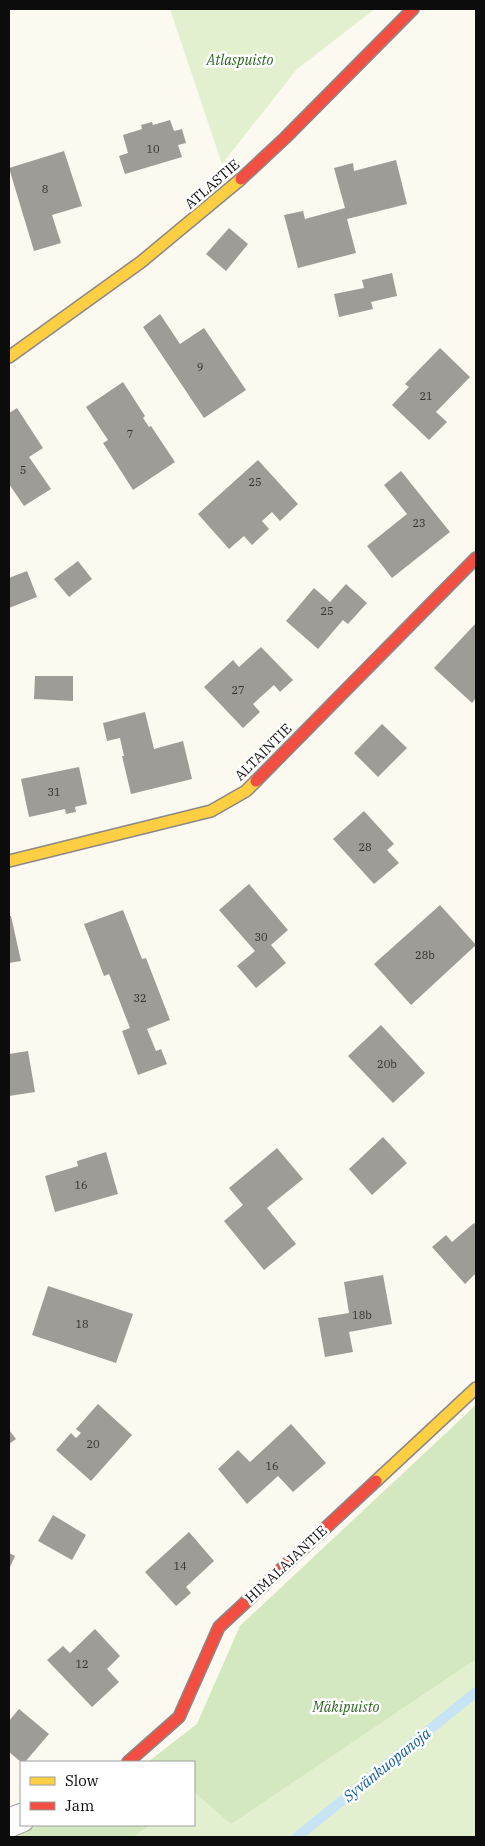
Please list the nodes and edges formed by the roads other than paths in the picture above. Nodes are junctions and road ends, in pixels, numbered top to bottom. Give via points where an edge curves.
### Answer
1 (413, 9) edge
2 (9, 357) edge
3 (476, 558) edge
4 (9, 861) edge
5 (476, 1388) edge
6 (129, 1761) edge

1 - 2 street, ATLASTIE via 266,156 197,218 64,320
3 - 4 street, ALTAINTIE via 246,791 211,811
5 - 6 street, HIMALAJANTIE via 220,1627 179,1717

